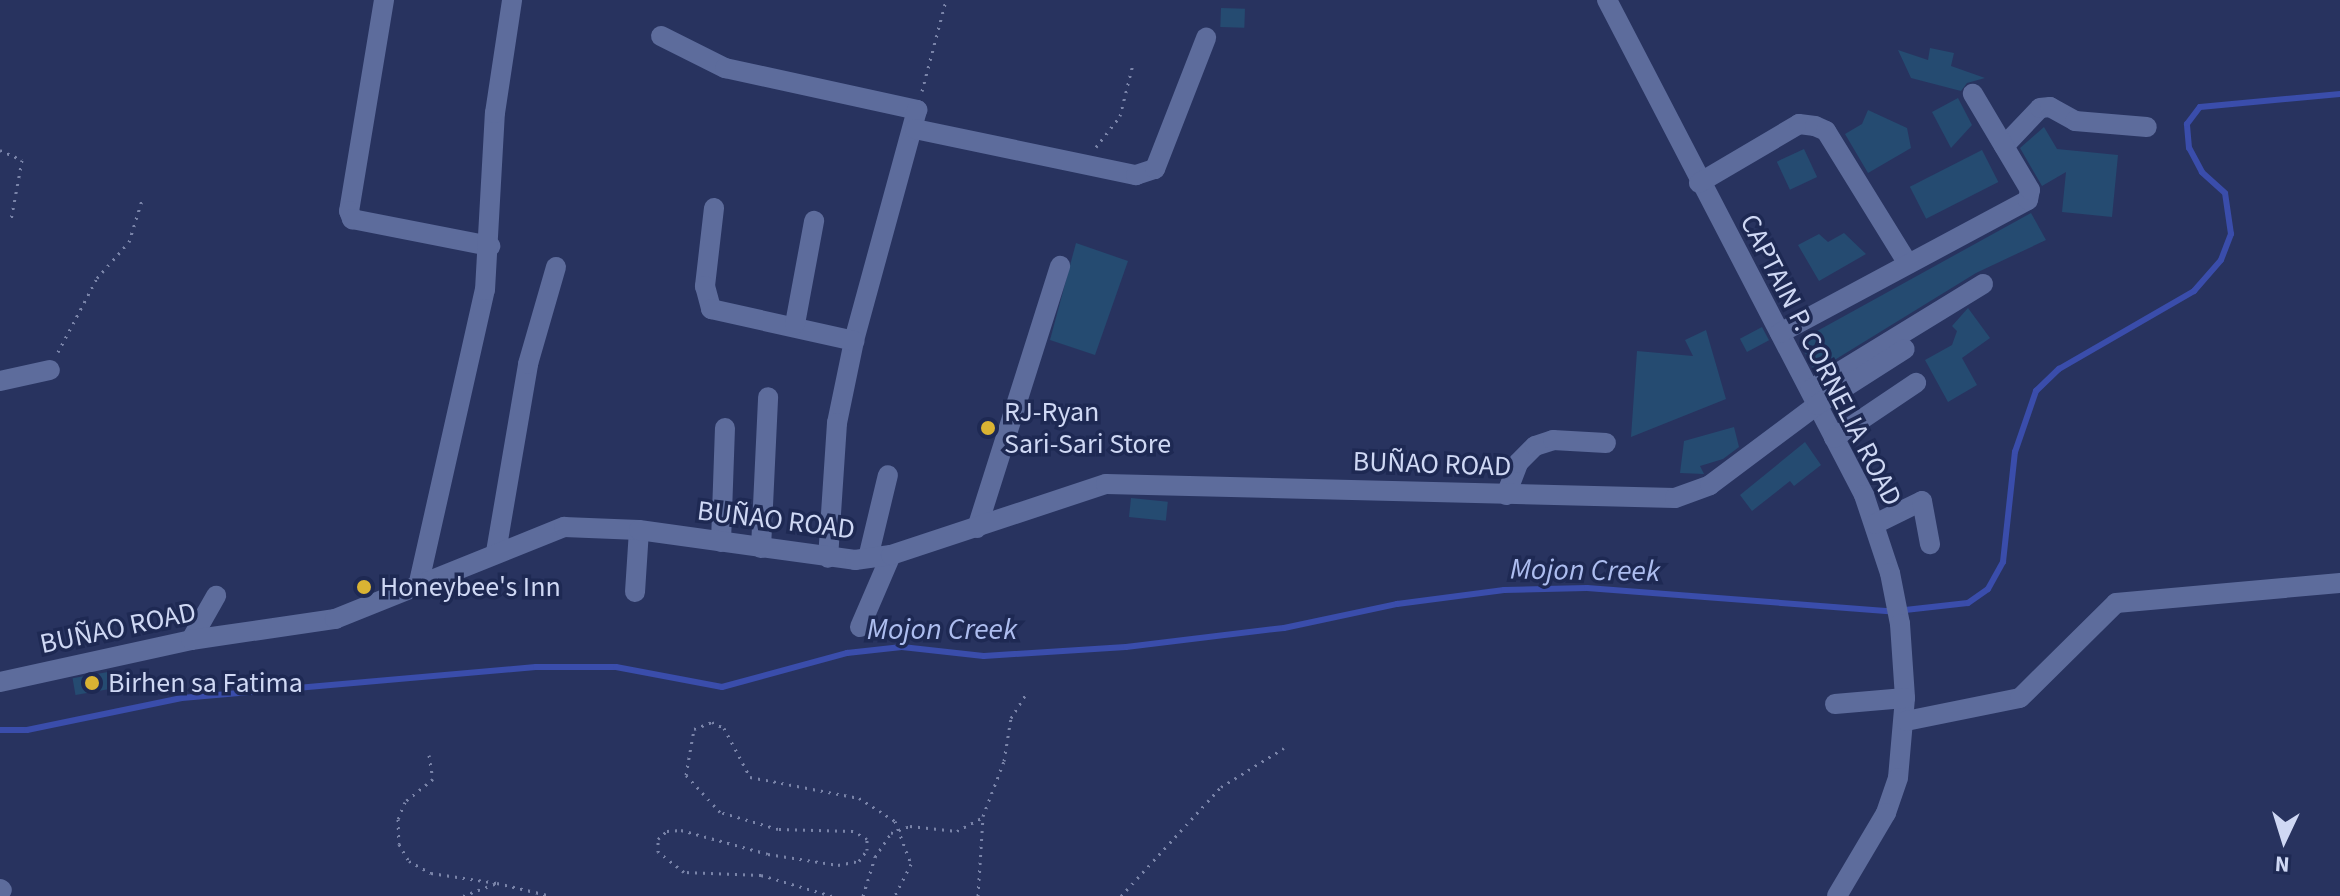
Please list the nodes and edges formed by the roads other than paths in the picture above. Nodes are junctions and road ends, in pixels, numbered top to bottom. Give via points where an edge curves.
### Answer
1 (384, 0) edge
2 (512, 0) edge
3 (1607, 0) edge
4 (661, 36) dead end
5 (1206, 38) dead end
6 (1973, 94) dead end
7 (916, 119) junction
8 (2147, 127) dead end
9 (2004, 146) junction
10 (1699, 183) junction
11 (714, 208) dead end
12 (814, 221) dead end
13 (490, 246) junction
14 (1908, 264) junction
15 (1060, 266) dead end
16 (556, 267) dead end
17 (1983, 284) dead end
18 (795, 324) junction
19 (1780, 333) junction
20 (854, 341) junction
21 (1905, 349) dead end
22 (50, 370) road end
23 (0, 381) edge
24 (1916, 383) dead end
25 (768, 397) dead end
26 (1813, 398) junction
27 (725, 428) dead end
28 (1834, 438) junction
29 (1606, 443) dead end
30 (888, 475) dead end
31 (1506, 495) junction
32 (1875, 524) junction
33 (977, 528) junction
34 (639, 530) junction
35 (721, 542) junction
36 (1930, 544) dead end
37 (761, 548) junction
38 (496, 552) junction
39 (891, 555) junction
40 (828, 558) junction
41 (868, 558) junction
42 (419, 582) junction
43 (2340, 583) edge
44 (635, 592) dead end
45 (216, 596) dead end
46 (860, 627) dead end
47 (191, 640) junction
48 (0, 682) edge
49 (1905, 698) junction
50 (1835, 704) dead end
51 (1906, 721) junction
52 (1837, 896) edge

1 - 13 street via 349,211 360,222
2 - 13 street via 495,113
3 - 10 street, CAPTAIN P. CORNELIA ROAD
4 - 7 street via 725,68
5 - 7 street via 1155,169 1136,175
6 - 9 street
7 - 20 street
8 - 9 street via 2075,121 2050,107 2040,108
9 - 14 street via 2030,190 2028,200
10 - 14 street via 1799,124 1815,126 1826,131
10 - 19 street, CAPTAIN P. CORNELIA ROAD
11 - 18 street via 705,286 711,309
12 - 18 street
13 - 42 street
14 - 19 street
15 - 33 street
16 - 38 street via 528,364
17 - 26 street
18 - 20 street
19 - 26 street, CAPTAIN P. CORNELIA ROAD
20 - 40 street via 837,423
21 - 26 street
22 - 23 street
24 - 28 street
25 - 37 street
26 - 28 street, CAPTAIN P. CORNELIA ROAD
26 - 31 street, BUÑAO ROAD via 1710,485 1675,498
27 - 35 street
28 - 32 street, CAPTAIN P. CORNELIA ROAD
29 - 31 street via 1553,440 1535,446 1518,463
30 - 41 street
31 - 33 street, BUÑAO ROAD via 1106,484
32 - 36 street via 1922,501
32 - 49 street, CAPTAIN P. CORNELIA ROAD via 1898,611
33 - 39 street, BUÑAO ROAD
34 - 35 street, BUÑAO ROAD
34 - 38 street, BUÑAO ROAD via 564,527
34 - 44 street
35 - 37 street, BUÑAO ROAD
37 - 40 street, BUÑAO ROAD
38 - 42 street, BUÑAO ROAD
39 - 41 street, BUÑAO ROAD
39 - 46 street
40 - 41 street, BUÑAO ROAD
42 - 47 street, BUÑAO ROAD via 335,619
43 - 51 street via 2116,603 2020,698
45 - 47 street
47 - 48 street, BUÑAO ROAD
49 - 50 street
49 - 51 street, CAPTAIN P. CORNELIA ROAD
51 - 52 street, CAPTAIN P. CORNELIA ROAD via 1898,778 1886,813

